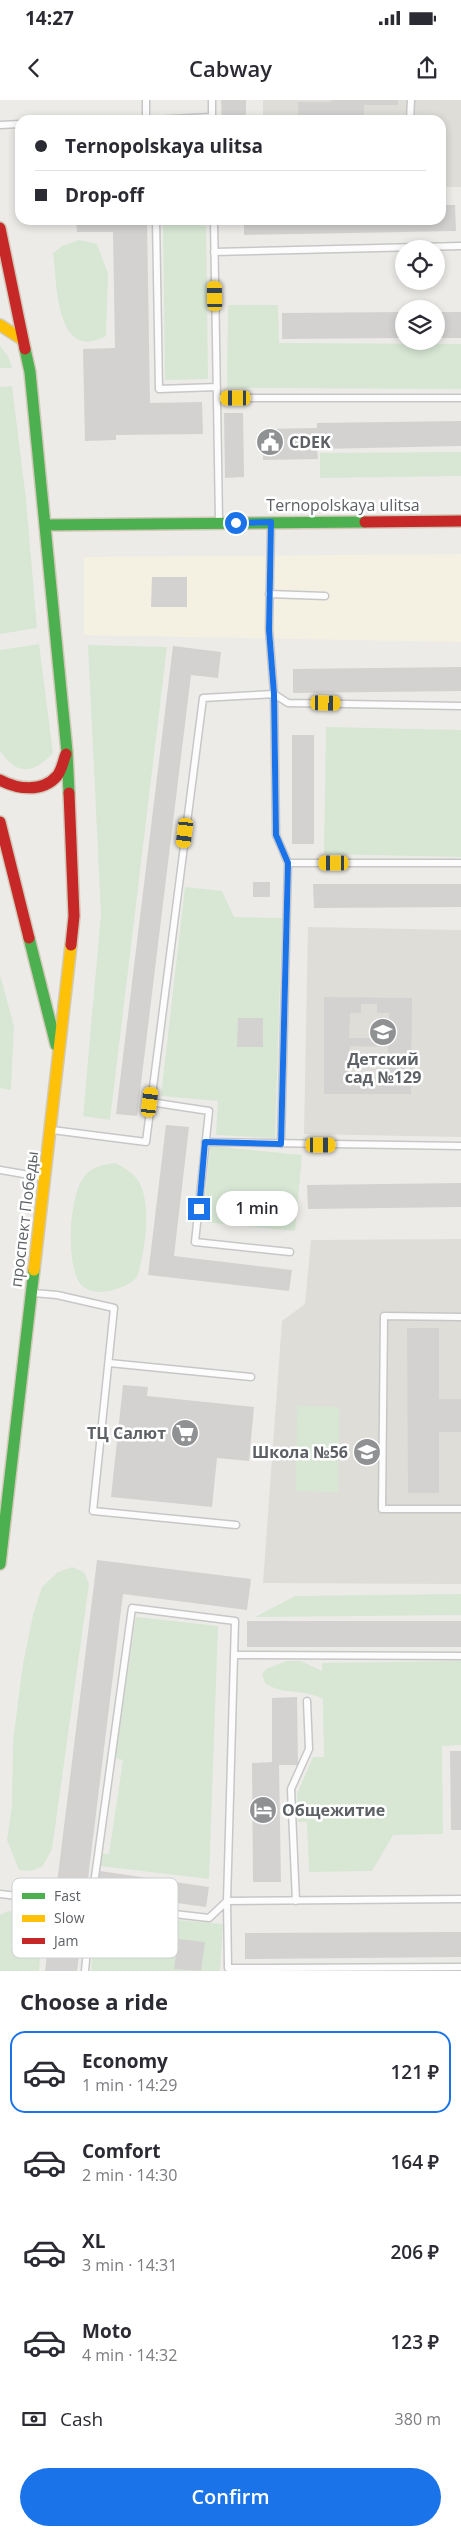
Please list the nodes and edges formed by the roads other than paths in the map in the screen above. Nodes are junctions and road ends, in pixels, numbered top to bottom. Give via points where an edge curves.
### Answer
1 (146, 100) edge
2 (212, 100) edge
3 (410, 100) edge
4 (146, 115) edge
5 (212, 115) edge
6 (410, 115) edge
7 (15, 124) edge
8 (0, 125) edge
9 (156, 225) edge
10 (214, 225) edge
11 (0, 228) edge
12 (461, 246) edge
13 (214, 252) junction
14 (0, 325) edge
15 (23, 340) junction
16 (217, 387) junction
17 (217, 398) junction
18 (461, 398) edge
19 (461, 521) edge
20 (271, 522) junction
21 (219, 524) junction
22 (44, 525) junction
23 (270, 594) junction
24 (325, 596) dead end
25 (274, 694) junction
26 (461, 706) edge
27 (66, 752) junction
28 (0, 780) edge
29 (0, 822) edge
30 (461, 862) edge
31 (288, 863) junction
32 (59, 1058) junction
33 (150, 1102) junction
34 (50, 1130) junction
35 (205, 1142) junction
36 (281, 1144) junction
37 (461, 1146) edge
38 (0, 1170) edge
39 (45, 1178) junction
40 (290, 1252) dead end
41 (32, 1293) junction
42 (461, 1317) edge
43 (109, 1363) junction
44 (251, 1377) dead end
45 (461, 1509) edge
46 (236, 1525) dead end
47 (2, 1528) edge
48 (0, 1564) edge
49 (234, 1655) junction
50 (461, 1656) edge
51 (307, 1701) dead end
52 (95, 1878) edge
53 (461, 1900) edge
54 (227, 1901) junction
55 (296, 1901) junction
56 (178, 1915) edge
57 (86, 1958) edge
58 (461, 1967) edge
59 (270, 1970) edge
60 (85, 1971) edge

1 - 4 lane
2 - 5 lane
3 - 6 lane
7 - 8 lane
9 - 16 lane via 158,388
10 - 13 lane
11 - 15 main road
12 - 13 lane
13 - 16 lane
14 - 15 main road
15 - 22 main road, проспект Победы via 30,372
16 - 17 lane
17 - 18 lane
17 - 21 lane
19 - 20 main road, Ternopolskaya ulitsa
20 - 21 main road, Ternopolskaya ulitsa
20 - 23 lane
21 - 22 main road, Ternopolskaya ulitsa
22 - 27 main road, проспект Победы
23 - 24 lane
23 - 25 lane
25 - 26 lane via 288,702
25 - 31 lane via 276,835
25 - 33 lane via 203,698
27 - 28 main road via 57,776 37,788 16,788
27 - 32 main road, проспект Победы via 74,916
29 - 32 main road, проспект Победы
30 - 31 lane
31 - 36 lane
32 - 34 main road, проспект Победы
33 - 34 lane via 146,1142
33 - 35 lane via 209,1110
34 - 39 main road, проспект Победы
35 - 36 lane
35 - 40 lane via 195,1242
36 - 37 lane
38 - 39 lane
39 - 41 main road, проспект Победы
41 - 43 lane via 57,1295 114,1308
41 - 47 main road, проспект Победы
42 - 45 lane via 384,1316 382,1493 382,1509
43 - 44 lane
43 - 46 lane via 93,1512
47 - 48 main road, проспект Победы
49 - 50 lane
49 - 52 lane via 235,1621 132,1608
49 - 54 lane
51 - 55 lane via 309,1749 292,1789
53 - 55 lane
54 - 55 lane
54 - 56 lane via 209,1918
54 - 59 lane via 228,1968
57 - 60 lane
58 - 59 lane

